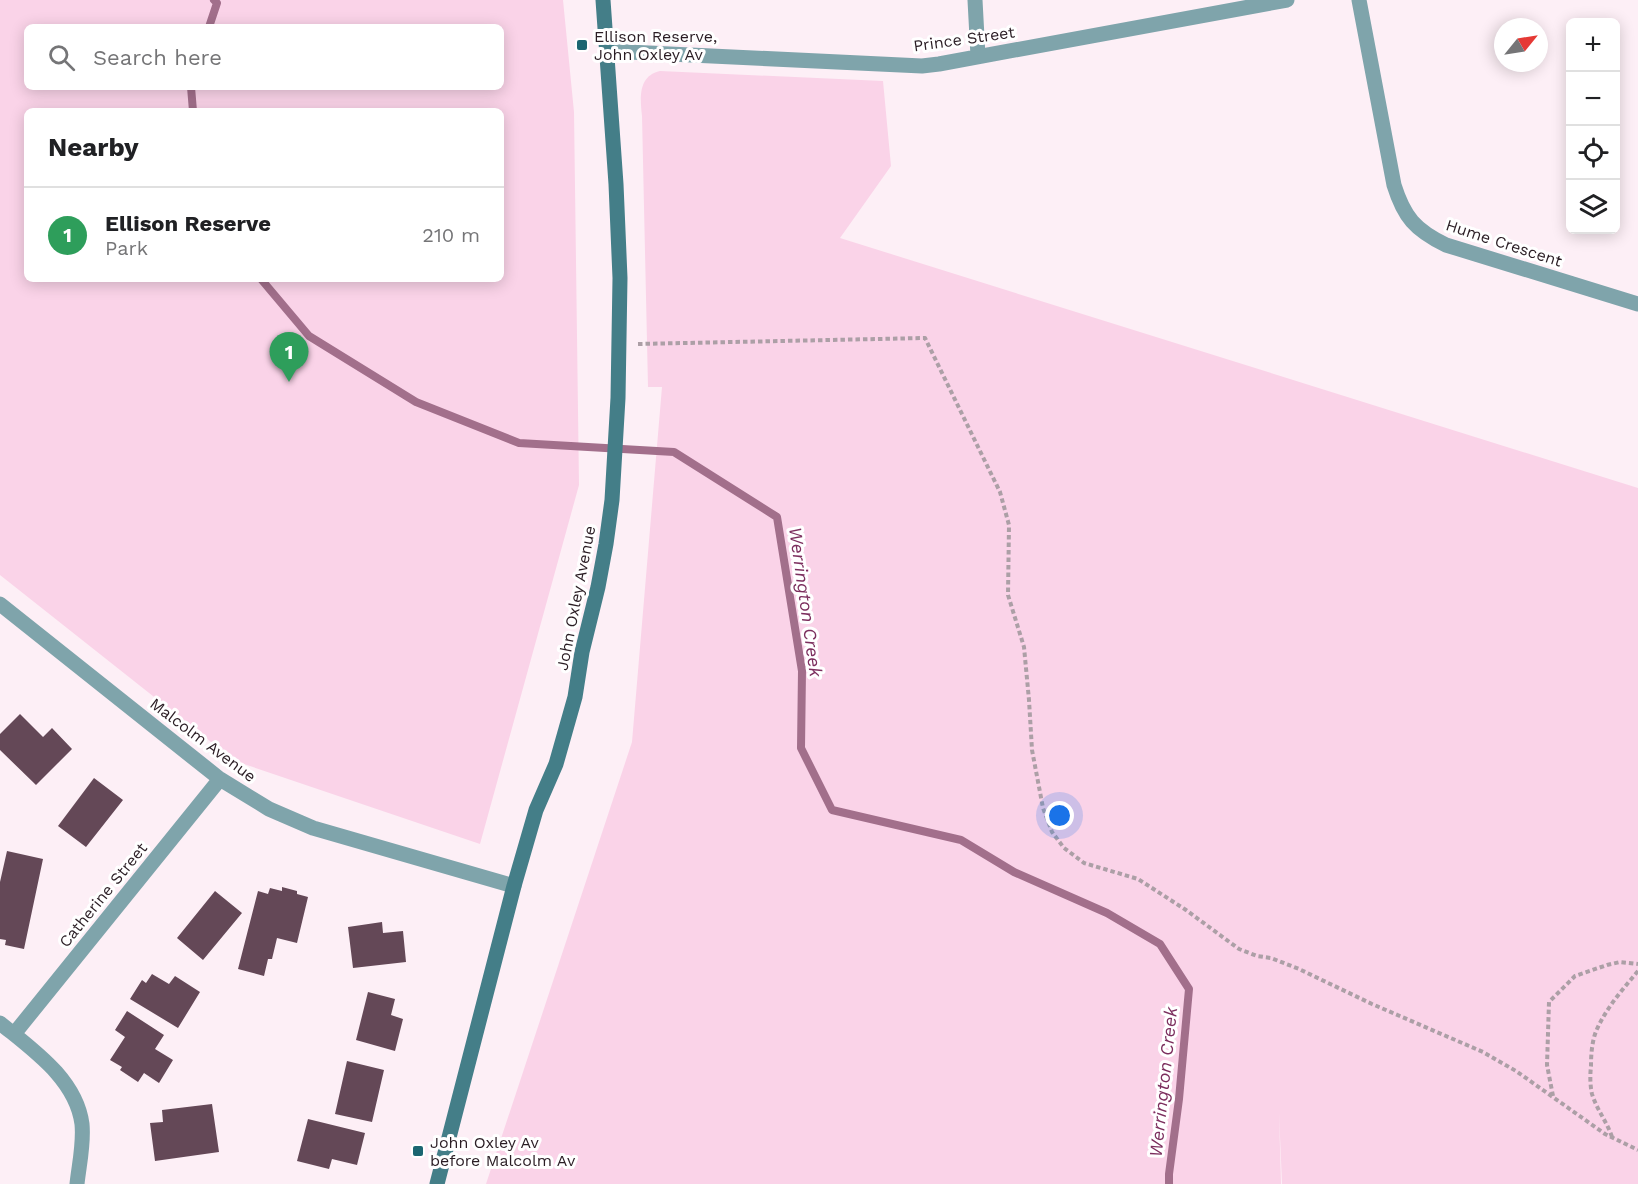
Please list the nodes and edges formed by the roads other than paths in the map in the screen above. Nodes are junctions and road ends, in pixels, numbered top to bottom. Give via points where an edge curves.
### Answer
1 (603, 0) edge
2 (975, 0) edge
3 (1287, 0) edge
4 (1359, 0) edge
5 (606, 51) junction
6 (978, 57) junction
7 (1638, 304) edge
8 (0, 604) edge
9 (220, 779) junction
10 (514, 886) junction
11 (0, 1023) edge
12 (14, 1034) junction
13 (77, 1184) edge
14 (437, 1184) edge

1 - 5 street, John Oxley Avenue
2 - 6 street
3 - 6 street, Prince Street
4 - 7 street, Hume Crescent via 1394,185 1400,206 1412,221 1427,236 1446,244
5 - 6 street, Prince Street via 922,66
5 - 10 street, John Oxley Avenue via 620,278 612,500 575,697
8 - 9 street, Malcolm Avenue
9 - 10 street, Malcolm Avenue via 269,809 312,828
9 - 12 street, Catherine Street
10 - 14 street, John Oxley Avenue
11 - 12 street
12 - 13 street via 60,1074 79,1108 82,1140

